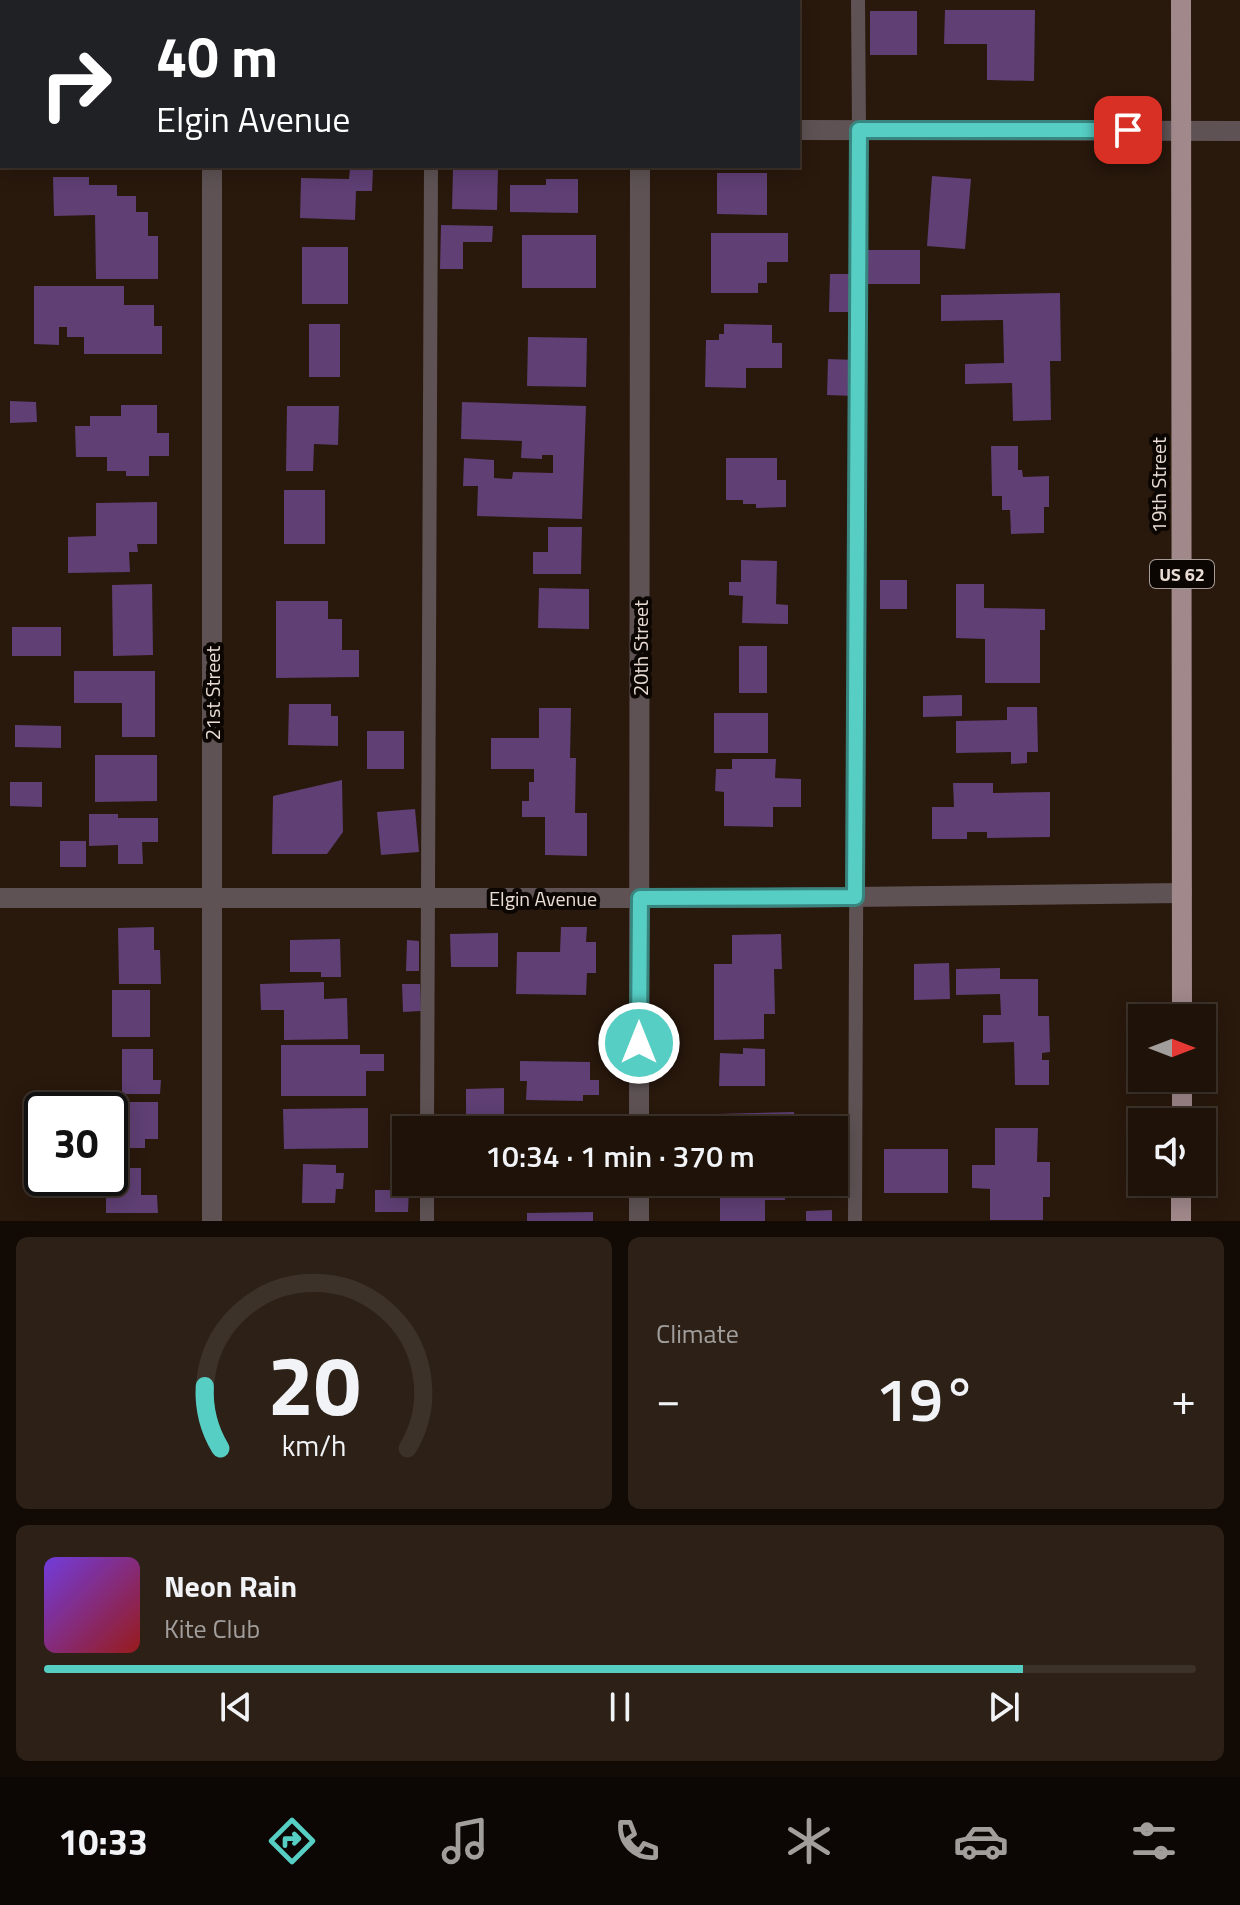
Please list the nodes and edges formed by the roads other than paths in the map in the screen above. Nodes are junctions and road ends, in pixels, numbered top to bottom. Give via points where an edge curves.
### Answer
1 (858, 0) edge
2 (1181, 0) edge
3 (800, 130) edge
4 (859, 130) junction
5 (1182, 130) junction
6 (1240, 131) edge
7 (212, 168) edge
8 (431, 168) edge
9 (640, 168) edge
10 (1182, 893) junction
11 (855, 897) junction
12 (0, 898) edge
13 (212, 898) junction
14 (427, 898) junction
15 (640, 898) junction
16 (1182, 1004) edge
17 (427, 1116) edge
18 (639, 1116) edge
19 (427, 1196) edge
20 (639, 1196) edge
21 (1181, 1196) edge
22 (212, 1221) edge
23 (427, 1221) edge
24 (639, 1221) edge
25 (855, 1221) edge
26 (1181, 1221) edge

1 - 4 lane
2 - 5 main road, 19th Street / US 62
3 - 4 street
4 - 5 street
4 - 11 lane
5 - 6 street
5 - 10 main road, 19th Street / US 62
7 - 13 street, 21st Street
8 - 14 lane
9 - 15 street, 20th Street
10 - 11 street, Elgin Avenue
10 - 16 main road, 19th Street / US 62
11 - 15 street, Elgin Avenue
11 - 25 lane
12 - 13 street, Elgin Avenue
13 - 14 street, Elgin Avenue
13 - 22 street, 21st Street
14 - 15 street, Elgin Avenue
14 - 17 lane
15 - 18 street, 20th Street
19 - 23 lane
20 - 24 street
21 - 26 main road

